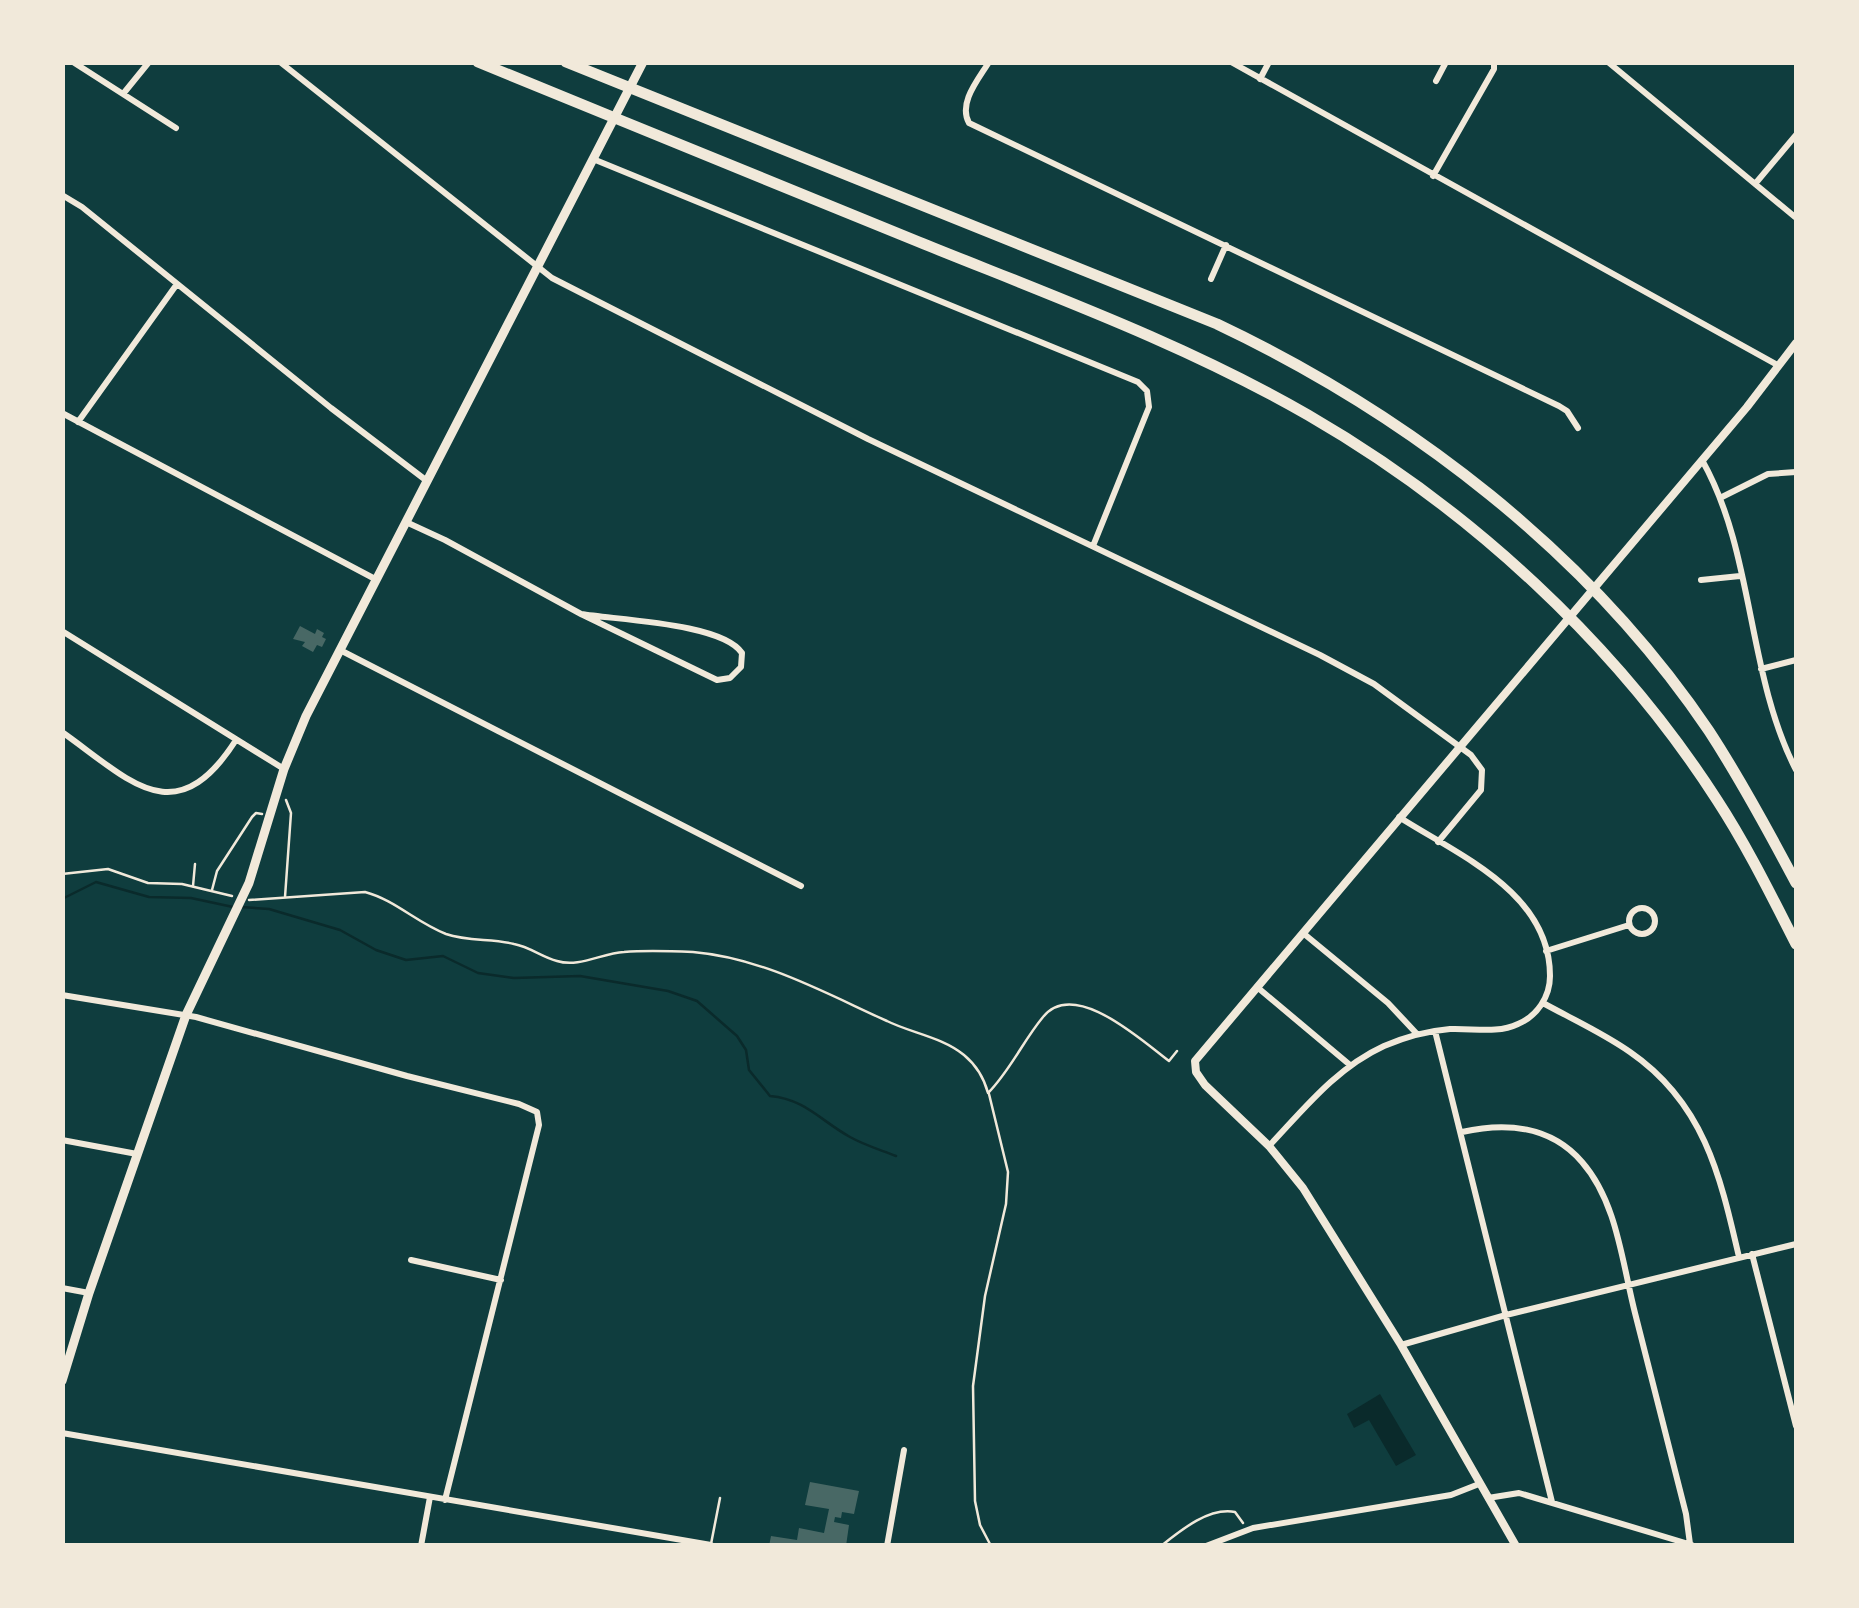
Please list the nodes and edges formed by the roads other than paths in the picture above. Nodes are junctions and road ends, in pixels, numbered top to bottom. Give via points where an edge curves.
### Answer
1 (73, 62) edge
2 (149, 62) edge
3 (280, 62) edge
4 (478, 62) edge
5 (566, 62) edge
6 (643, 62) edge
7 (1231, 62) edge
8 (1269, 62) edge
9 (1446, 62) edge
10 (1494, 62) edge
11 (985, 63) edge
12 (1608, 63) edge
13 (1260, 79) junction
14 (1436, 81) dead end
15 (123, 94) junction
16 (176, 128) dead end
17 (1796, 134) edge
18 (593, 158) junction
19 (1433, 176) junction
20 (1754, 184) junction
21 (62, 195) edge
22 (1795, 217) edge
23 (1226, 245) junction
24 (535, 268) junction
25 (1212, 279) dead end
26 (178, 284) junction
27 (1796, 343) edge
28 (1780, 366) junction
29 (62, 413) edge
30 (78, 422) junction
31 (1578, 428) dead end
32 (1702, 460) junction
33 (1796, 472) edge
34 (427, 480) junction
35 (1722, 497) junction
36 (406, 522) junction
37 (1093, 546) junction
38 (1740, 576) junction
39 (377, 580) junction
40 (1700, 580) dead end
41 (581, 614) junction
42 (62, 631) edge
43 (340, 650) junction
44 (1796, 660) edge
45 (1760, 669) junction
46 (62, 732) edge
47 (236, 740) junction
48 (1458, 747) junction
49 (284, 768) junction
50 (1796, 770) edge
51 (1399, 817) junction
52 (1438, 842) junction
53 (1796, 883) edge
54 (801, 886) dead end
55 (1629, 926) junction
56 (1302, 932) junction
57 (1796, 944) edge
58 (1546, 951) junction
59 (1256, 986) junction
60 (62, 994) edge
61 (1543, 1003) junction
62 (186, 1015) junction
63 (1435, 1030) junction
64 (1418, 1034) junction
65 (1350, 1065) junction
66 (1462, 1132) junction
67 (62, 1140) edge
68 (1269, 1146) junction
69 (137, 1154) junction
70 (1796, 1244) edge
71 (1752, 1254) junction
72 (1739, 1257) junction
73 (411, 1260) dead end
74 (502, 1280) junction
75 (1628, 1285) junction
76 (62, 1288) edge
77 (88, 1293) junction
78 (1506, 1315) junction
79 (1401, 1345) junction
80 (62, 1381) edge
81 (1796, 1426) edge
82 (62, 1433) edge
83 (904, 1450) dead end
84 (1479, 1484) junction
85 (430, 1497) junction
86 (720, 1498) dead end
87 (1488, 1498) junction
88 (445, 1500) junction
89 (1552, 1502) junction
90 (711, 1545) edge
91 (1691, 1545) edge
92 (420, 1546) edge
93 (887, 1546) edge
94 (1206, 1546) edge
95 (1516, 1546) edge

1 - 15 street
2 - 15 street
3 - 24 street
4 - 57 highway via 1210,365 1382,462 1511,563 1611,664 1715,797
5 - 53 highway via 1216,324 1388,420 1528,529 1632,634 1708,731
6 - 18 main road
7 - 13 street
8 - 13 street
9 - 14 street
10 - 19 street
11 - 23 street via 964,111 969,123
12 - 20 street
13 - 19 street
15 - 16 street
17 - 20 street
18 - 24 main road
18 - 37 street via 1138,382 1150,398
19 - 28 street
20 - 22 street
21 - 26 street
23 - 25 street
23 - 31 street via 1559,406
24 - 34 main road
24 - 37 street
26 - 30 street
26 - 34 street
27 - 28 street
28 - 32 street
29 - 30 street
30 - 39 street
32 - 35 street
32 - 48 street
33 - 35 street via 1768,474
34 - 36 main road
35 - 38 street
36 - 39 main road
36 - 41 street
37 - 48 street via 1360,676
38 - 40 street
38 - 45 street
39 - 43 main road
41 - 41 street via 717,680 741,666 742,653 726,640
42 - 47 street
43 - 49 main road
43 - 54 street
44 - 45 street
45 - 50 street
46 - 47 street via 136,784 161,792 198,784
47 - 49 street
48 - 51 street
48 - 52 street via 1477,762 1484,784
49 - 62 main road via 281,798 249,882
51 - 52 street
51 - 56 street
52 - 58 street via 1516,896
55 - 55 street via 1649,933 1655,917 1635,910
55 - 58 street
56 - 59 street
56 - 64 street
58 - 61 street via 1550,982
59 - 65 street
59 - 68 street via 1194,1061 1205,1085
60 - 62 street
61 - 63 street via 1506,1029
61 - 72 street via 1630,1052 1677,1096 1716,1162
62 - 69 main road
62 - 74 street via 532,1108 540,1121
63 - 64 street
63 - 66 street
64 - 65 street
65 - 68 street
66 - 75 street via 1530,1130 1573,1153 1611,1214
66 - 78 street
67 - 69 street
68 - 79 street via 1303,1188
69 - 77 main road
70 - 71 street
71 - 72 street
71 - 81 street
72 - 75 street
73 - 74 street
74 - 88 street
75 - 78 street
75 - 91 street
76 - 77 street
77 - 80 main road
78 - 79 street
78 - 89 street
79 - 84 street
82 - 85 street
83 - 93 street
84 - 87 street
84 - 94 street via 1451,1495 1245,1530
85 - 88 street
85 - 92 street
86 - 90 lane
87 - 89 street via 1518,1493
87 - 95 street
88 - 90 street
89 - 91 street

